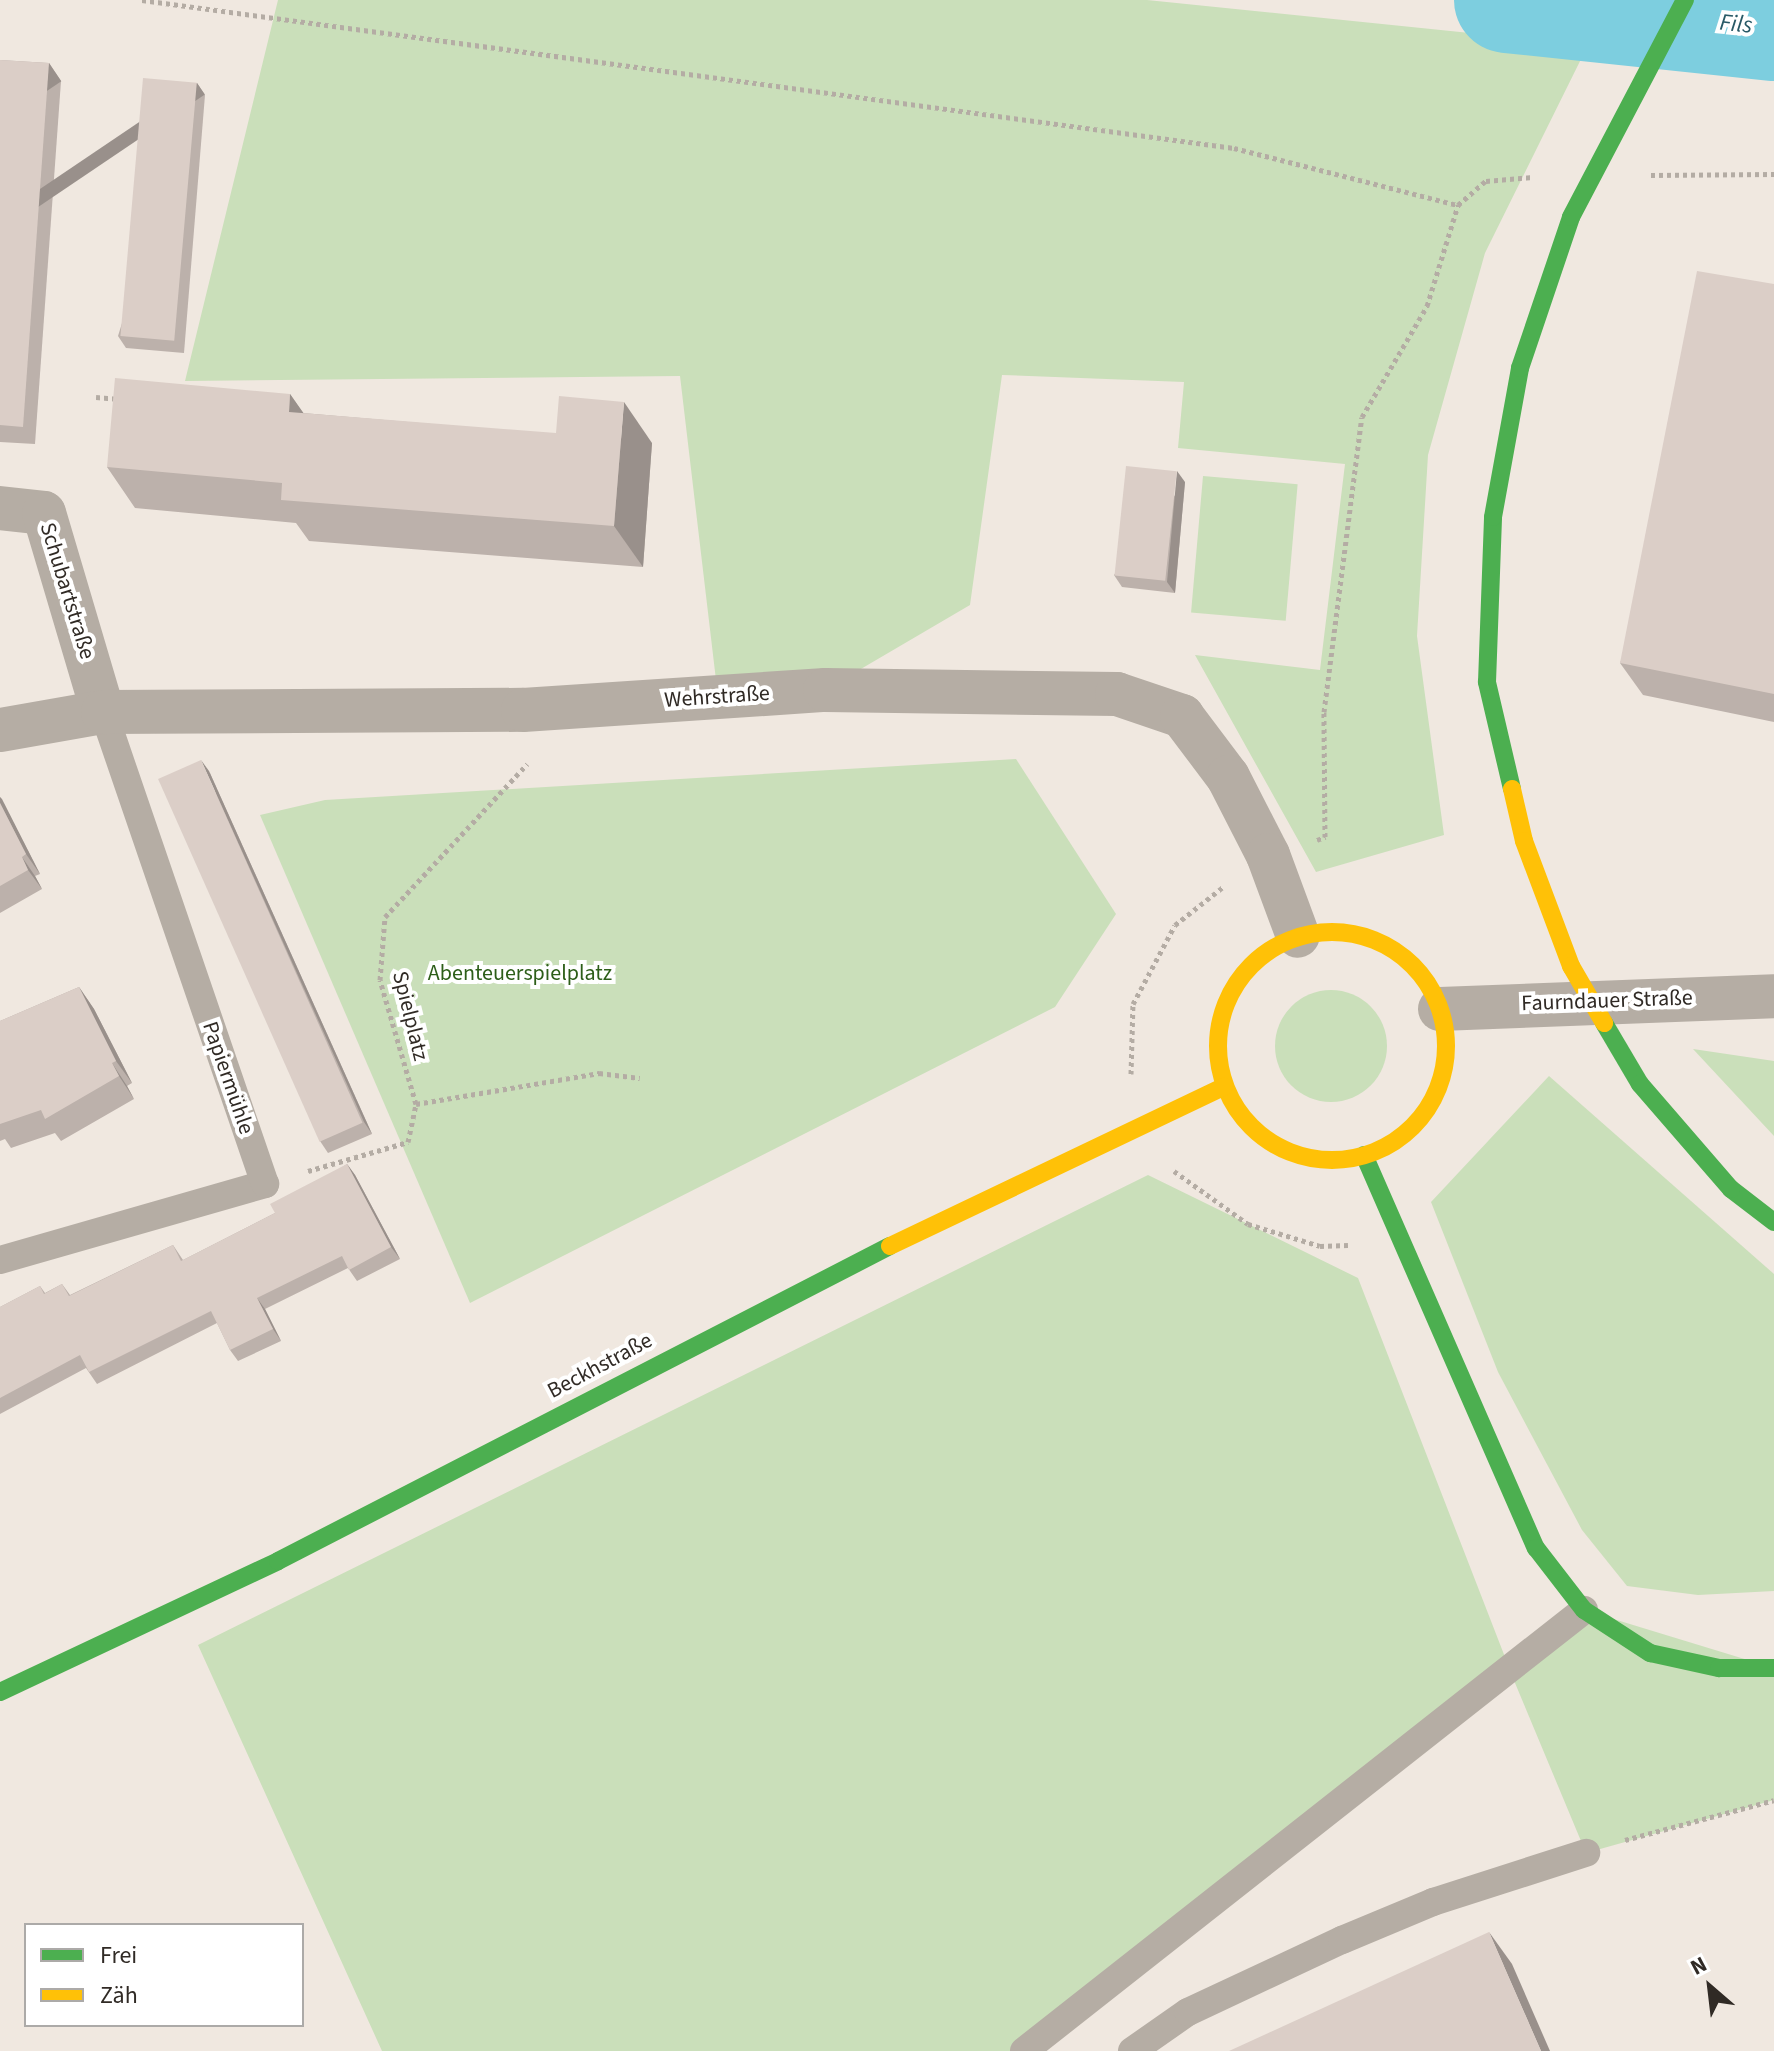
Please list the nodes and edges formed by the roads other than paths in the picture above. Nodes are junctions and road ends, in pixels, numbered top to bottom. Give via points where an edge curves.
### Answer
1 (1685, 0) edge
2 (0, 508) edge
3 (103, 712) junction
4 (0, 730) edge
5 (1298, 936) junction
6 (1774, 996) edge
7 (1440, 1009) junction
8 (1224, 1087) junction
9 (1364, 1155) junction
10 (1774, 1222) edge
11 (0, 1260) edge
12 (1584, 1610) junction
13 (1774, 1668) edge
14 (0, 1692) edge
15 (1586, 1853) road end
16 (1024, 2051) edge
17 (1132, 2051) edge

1 - 10 street, bridge via 1571,217 1520,368 1493,517 1487,682 1524,841 1571,966 1640,1084 1731,1189
2 - 3 street, Schubartstraße via 44,513
3 - 4 street, Wehrstraße
3 - 5 street, Wehrstraße via 523,710 825,690 1117,694 1182,716 1228,777 1268,855
3 - 11 lane, Papiermühle via 265,1184
5 - 7 street via 1336,930 1373,938 1407,958 1431,987
5 - 8 street via 1264,953 1238,980 1221,1013 1217,1051
6 - 7 street, Faurndauer Straße
7 - 9 street via 1447,1062 1434,1098 1412,1129
8 - 9 street via 1243,1120 1272,1145 1306,1158
8 - 14 street, Beckhstraße via 785,1296 278,1561
9 - 12 street via 1536,1548
12 - 13 street via 1650,1653 1719,1668
12 - 16 lane
15 - 17 lane via 1433,1902 1342,1940 1188,2012

